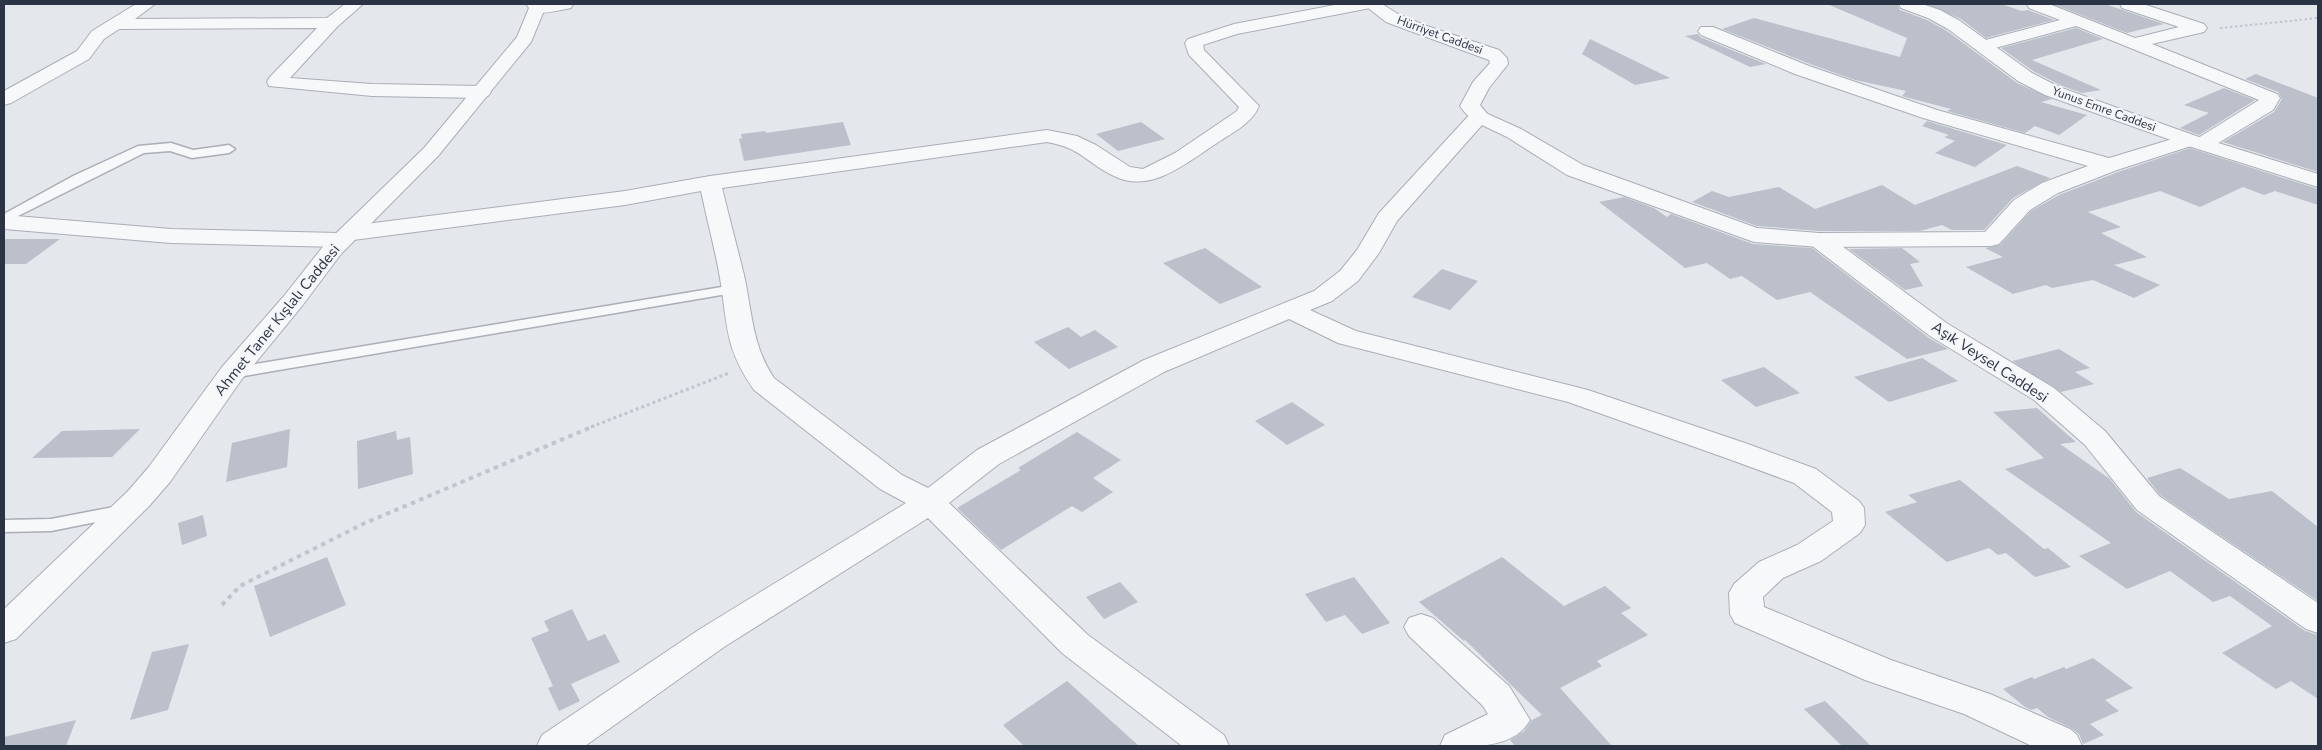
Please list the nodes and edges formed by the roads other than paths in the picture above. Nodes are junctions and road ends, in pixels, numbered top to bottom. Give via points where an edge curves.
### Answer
1 (147, 4) edge
2 (355, 4) edge
3 (566, 4) edge
4 (1364, 4) edge
5 (1371, 4) edge
6 (1906, 4) edge
7 (2035, 4) edge
8 (2128, 4) edge
9 (536, 6) edge
10 (2076, 21) junction
11 (332, 23) junction
12 (115, 24) junction
13 (1707, 31) dead end
14 (2135, 43) junction
15 (1984, 46) junction
16 (481, 92) junction
17 (4, 99) edge
18 (1479, 116) junction
19 (2196, 142) junction
20 (229, 149) dead end
21 (2109, 165) junction
22 (2318, 181) edge
23 (710, 183) junction
24 (4, 220) edge
25 (345, 237) junction
26 (1819, 240) junction
27 (734, 289) junction
28 (1289, 310) junction
29 (232, 373) junction
30 (930, 502) junction
31 (129, 510) junction
32 (4, 526) edge
33 (2318, 620) edge
34 (1421, 627) dead end
35 (4, 630) edge
36 (556, 746) edge
37 (1210, 746) edge
38 (1459, 746) edge
39 (2063, 746) edge

1 - 12 street
2 - 11 street
3 - 9 street
4 - 23 street via 1234,29 1198,40 1193,47 1195,51 1249,106 1246,114 1182,157 1148,175 1122,172 1089,148 1047,136
5 - 18 street, Hürriyet Caddesi via 1404,24 1498,58 1499,64 1480,86 1470,106
6 - 15 street, Yunus Emre Caddesi via 1944,19
7 - 10 street
8 - 14 street via 2198,28
9 - 16 street, Ahmet Taner Kışlalı Caddesi via 525,38
10 - 14 street
10 - 15 street
11 - 12 street
11 - 16 street via 276,82 372,90
12 - 17 street via 98,35 83,54
13 - 21 street via 1802,70 1930,114
14 - 19 street via 2270,98 2266,106
15 - 19 street, Yunus Emre Caddesi via 2039,86
16 - 25 street, Ahmet Taner Kışlalı Caddesi via 431,152
18 - 26 street via 1575,170 1754,235
18 - 28 street via 1387,218 1349,276 1323,296
19 - 21 street
19 - 22 street, Yunus Emre Caddesi
20 - 24 lane via 192,154 171,147 142,149 78,179
21 - 26 street via 2050,188 2022,205 1991,239
23 - 25 street via 606,201
23 - 27 street
24 - 25 street via 171,236
25 - 29 street, Ahmet Taner Kışlalı Caddesi
26 - 33 street, Aşık Veysel Caddesi via 1939,330 2044,394 2095,438 2148,503
27 - 29 lane
27 - 30 street via 741,342 750,364 764,384 891,482
28 - 30 street via 1154,366 988,457
28 - 39 street via 1347,337 1578,396 1805,476 1848,508 1848,525 1809,553 1771,570 1746,593 1747,614 1878,670 1977,704
29 - 31 street, Ahmet Taner Kışlalı Caddesi via 159,475
30 - 36 street via 712,638
30 - 37 street via 1075,644
31 - 32 lane via 50,525
31 - 35 street, Ahmet Taner Kışlalı Caddesi
34 - 38 street via 1496,696 1511,720

